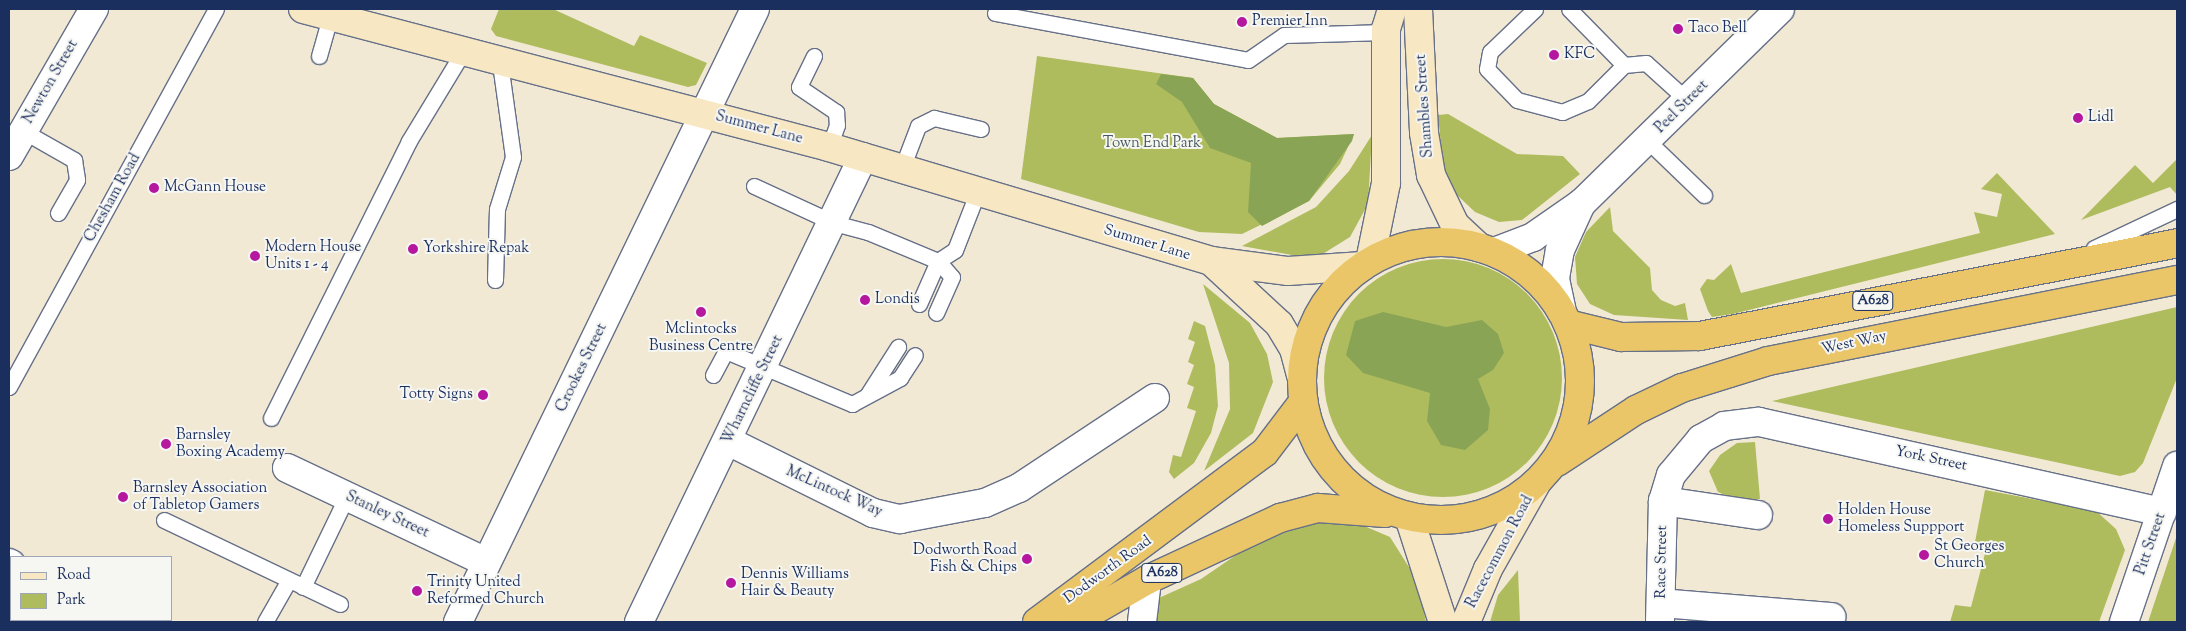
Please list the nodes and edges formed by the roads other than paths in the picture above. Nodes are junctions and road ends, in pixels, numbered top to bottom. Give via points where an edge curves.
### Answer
1 (94, 9) edge
2 (216, 9) edge
3 (303, 9) edge
4 (755, 9) edge
5 (1418, 9) edge
6 (1535, 9) edge
7 (1569, 9) edge
8 (1780, 9) edge
9 (996, 13) dead end
10 (330, 17) junction
11 (1385, 20) edge
12 (463, 52) junction
13 (319, 56) dead end
14 (814, 56) dead end
15 (500, 63) junction
16 (1624, 64) junction
17 (1688, 101) junction
18 (704, 114) junction
19 (981, 129) dead end
20 (23, 131) junction
21 (1648, 141) junction
22 (829, 147) junction
23 (9, 156) edge
24 (863, 157) junction
25 (902, 168) junction
26 (754, 186) dead end
27 (978, 191) junction
28 (1704, 195) dead end
29 (1582, 203) junction
30 (2177, 209) edge
31 (58, 213) dead end
32 (834, 223) junction
33 (2177, 243) edge
34 (1486, 250) junction
35 (938, 261) junction
36 (1211, 261) junction
37 (1367, 264) junction
38 (2031, 268) junction
39 (495, 280) dead end
40 (2177, 280) edge
41 (918, 304) dead end
42 (936, 312) dead end
43 (1565, 318) junction
44 (898, 347) dead end
45 (915, 355) dead end
46 (765, 366) junction
47 (713, 375) dead end
48 (9, 386) edge
49 (1302, 389) junction
50 (868, 396) junction
51 (1155, 398) dead end
52 (271, 418) dead end
53 (1700, 439) joint
54 (728, 441) junction
55 (2177, 466) edge
56 (287, 468) dead end
57 (1545, 474) junction
58 (347, 496) junction
59 (1663, 501) junction
60 (2162, 512) junction
61 (1403, 515) junction
62 (1758, 515) dead end
63 (164, 520) dead end
64 (486, 562) junction
65 (289, 580) junction
66 (1147, 580) junction
67 (304, 587) junction
68 (340, 604) dead end
69 (1660, 613) edge
70 (1831, 617) dead end
71 (1787, 619) edge
72 (265, 622) edge
73 (458, 622) edge
74 (639, 622) edge
75 (1038, 622) edge
76 (1074, 622) edge
77 (1142, 622) edge
78 (1443, 622) edge
79 (1466, 622) edge
80 (2124, 622) edge

1 - 20 street, Newton Street
2 - 48 lane, Chesham Road
3 - 10 street, Summer Lane
4 - 18 street, Crookes Street
5 - 34 street, Shambles Street via 1424,133 1431,175 1455,225
6 - 16 lane via 1490,52 1487,69 1517,100 1562,112 1588,101
7 - 16 lane
8 - 17 street, Peel Street
9 - 11 lane via 1248,60 1284,35
10 - 12 street, Summer Lane
10 - 13 lane
11 - 37 street via 1386,183
12 - 15 street, Summer Lane
12 - 52 lane via 409,141
14 - 22 lane via 799,87 836,112 837,126
15 - 18 street, Summer Lane
15 - 39 lane via 513,157 497,208
16 - 17 lane via 1646,63
17 - 21 street, Peel Street
18 - 22 street, Summer Lane
18 - 64 street, Crookes Street
19 - 25 lane via 934,118 918,126
20 - 23 street, Newton Street
20 - 31 lane via 74,160 77,180
21 - 28 lane
21 - 29 street, Peel Street
22 - 24 street, Summer Lane
24 - 25 street, Summer Lane
24 - 32 street, Wharncliffe Street
25 - 27 street, Summer Lane
26 - 32 lane
27 - 35 lane via 955,250
27 - 36 street, Summer Lane
29 - 34 street, Peel Street via 1533,237
29 - 43 street, Peel Street via 1559,259 1555,278
30 - 38 lane via 2112,242
32 - 35 lane via 868,232
32 - 46 street, Wharncliffe Street
33 - 38 highway, A628
34 - 37 highway via 1441,242 1401,248
34 - 43 highway via 1541,284
35 - 41 lane
35 - 42 lane via 952,277
36 - 37 street, Summer Lane via 1288,271
36 - 49 street, Summer Lane via 1279,324 1294,349
37 - 49 highway via 1339,286 1320,313 1307,344
38 - 43 highway, A628 via 1700,336 1621,337
40 - 57 highway, West Way / A628 via 1768,361 1682,388 1652,402
43 - 57 highway via 1578,360 1579,397 1570,432
44 - 50 lane
45 - 50 lane via 900,378
46 - 47 lane via 726,351
46 - 50 lane via 852,404
46 - 54 street, Wharncliffe Street
49 - 61 highway via 1325,460 1346,483
49 - 75 highway, Dodworth Road / A628 via 1265,452
51 - 54 street, McLintock Way via 1019,488 985,503 900,519 873,513
53 - 59 street, Race Street via 1674,470
53 - 60 street, York Street via 1724,426 1759,422
54 - 74 street, Wharncliffe Street
55 - 60 street, Pitt Street
56 - 58 street, Stanley Street
57 - 61 highway, West Way via 1508,504 1473,517 1435,521
57 - 79 street, Racecommon Road via 1488,570
58 - 64 street, Stanley Street
58 - 67 lane
59 - 62 street
59 - 69 street, Race Street
60 - 80 street, Pitt Street
61 - 66 highway, Dodworth Road / A628 via 1318,508 1253,528
61 - 78 street
63 - 65 lane
64 - 73 street, Crookes Street
65 - 67 lane
65 - 72 lane
66 - 76 highway, Dodworth Road / A628
66 - 77 street
67 - 68 lane
69 - 71 street
70 - 71 street

